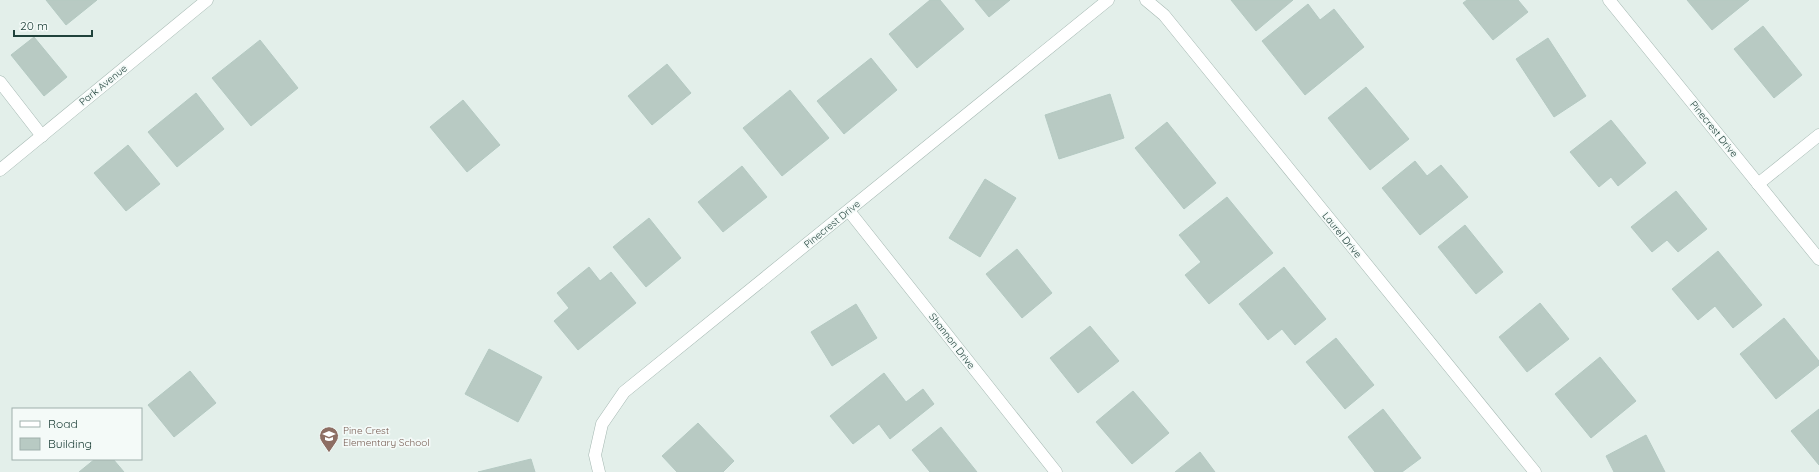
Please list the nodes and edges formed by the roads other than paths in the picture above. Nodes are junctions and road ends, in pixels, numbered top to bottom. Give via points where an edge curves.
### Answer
1 (207, 0) edge
2 (1108, 0) edge
3 (1146, 0) edge
4 (1609, 0) edge
5 (0, 82) edge
6 (1819, 135) edge
7 (42, 136) junction
8 (0, 170) edge
9 (1758, 184) junction
10 (849, 211) junction
11 (1819, 259) edge
12 (599, 472) edge
13 (1056, 472) edge
14 (1535, 472) edge

1 - 7 street, Park Avenue
2 - 10 street, Pinecrest Drive
3 - 14 street, Laurel Drive via 1164,15
4 - 9 street, Pinecrest Drive
5 - 7 street
6 - 9 street
7 - 8 street, Park Avenue
9 - 11 street, Pinecrest Drive
10 - 12 street, Pinecrest Drive via 624,392 602,424 595,455
10 - 13 street, Shannon Drive

